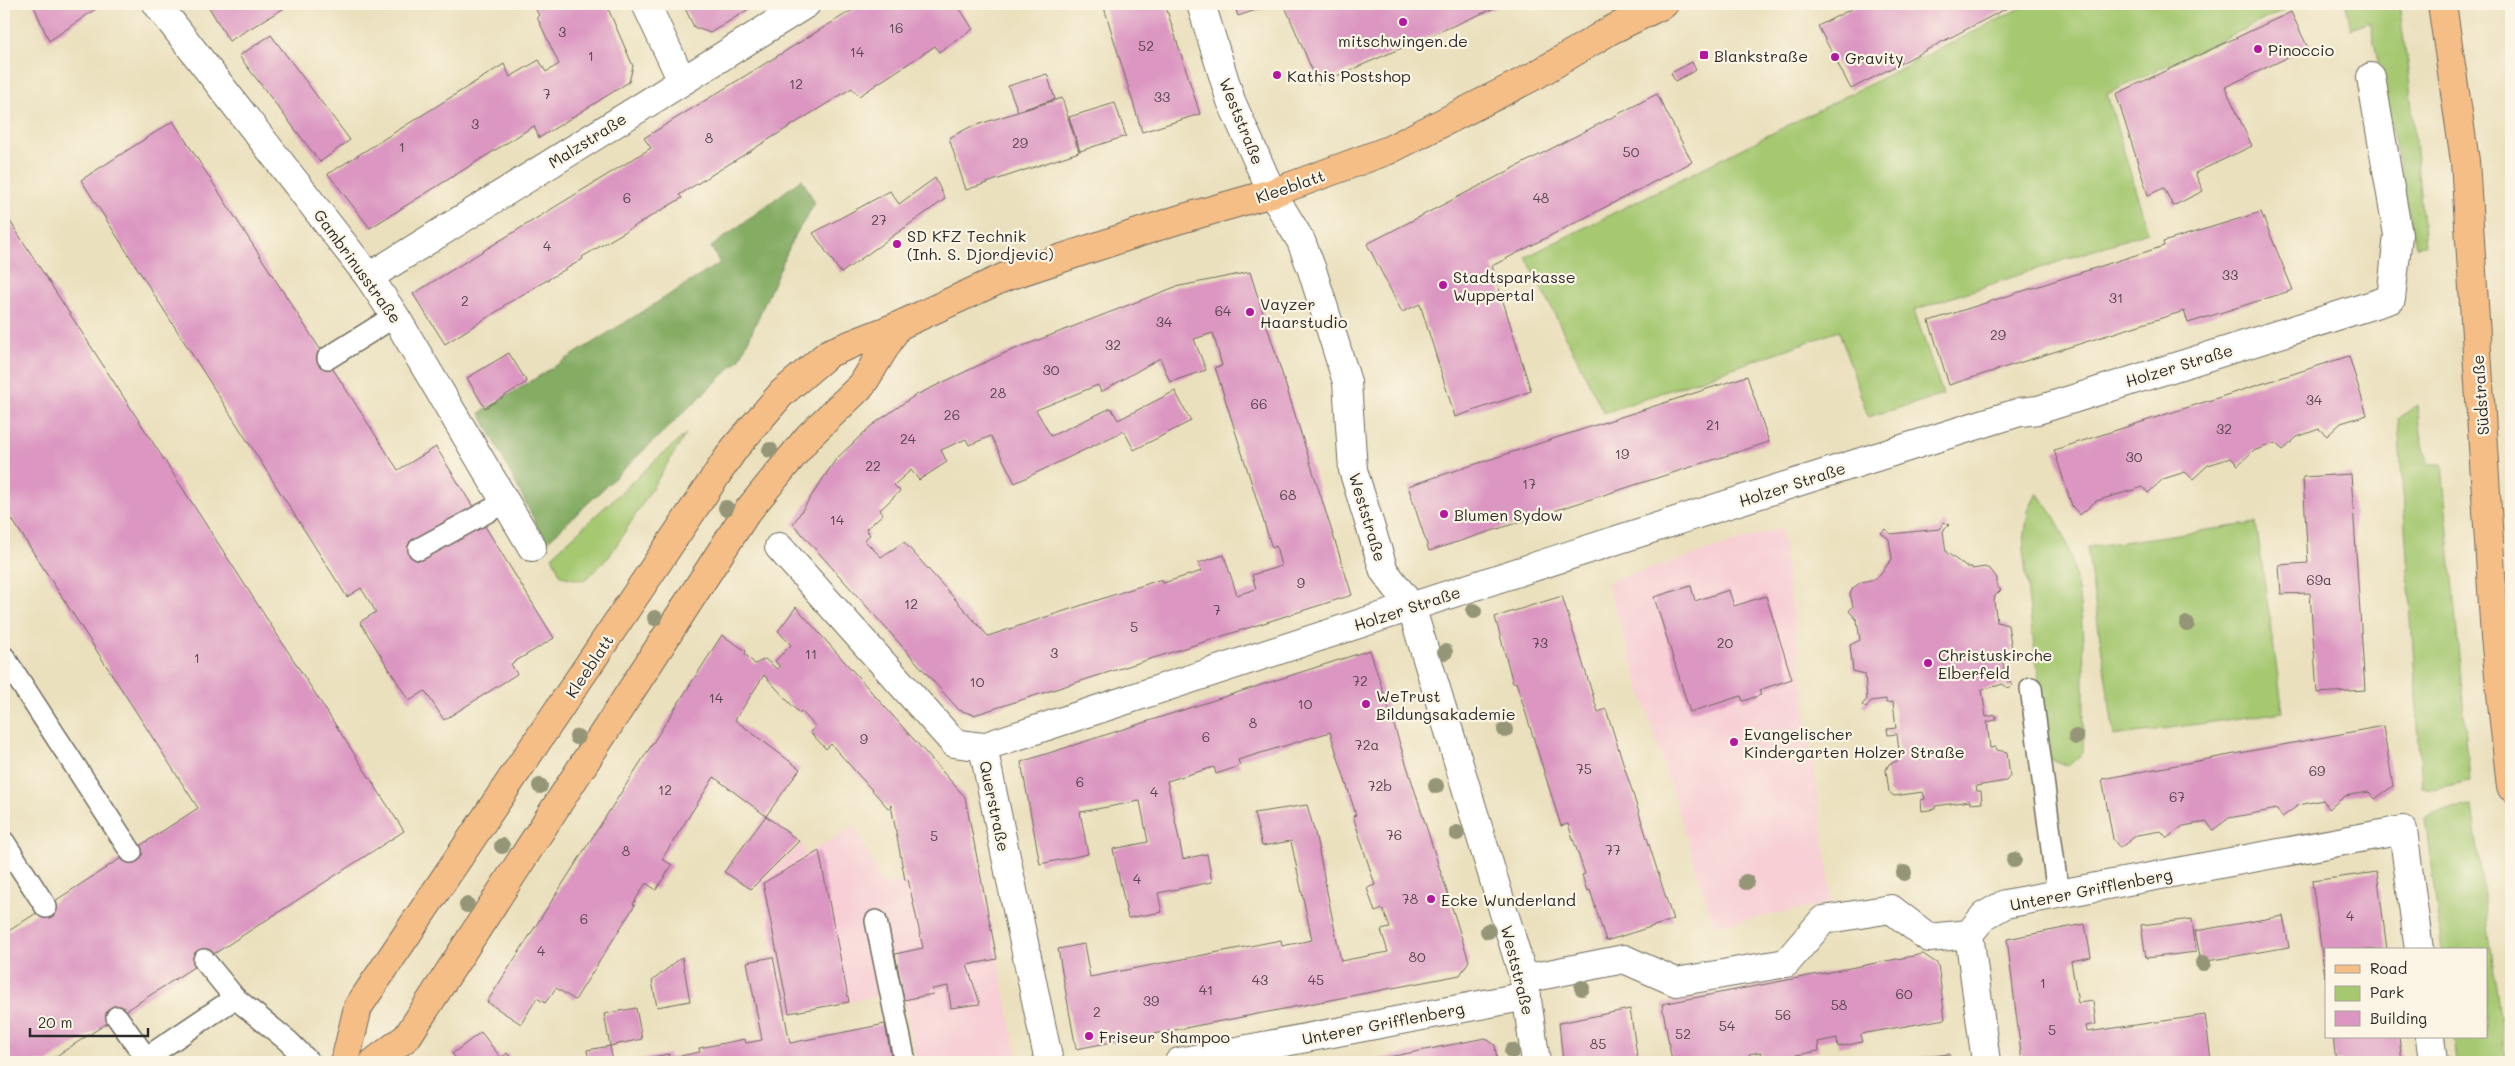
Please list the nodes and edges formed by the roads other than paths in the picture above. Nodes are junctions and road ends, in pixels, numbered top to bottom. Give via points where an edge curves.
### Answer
1 (157, 4) edge
2 (646, 4) edge
3 (806, 4) edge
4 (1201, 4) edge
5 (1664, 4) edge
6 (2442, 4) edge
7 (2371, 77) dead end
8 (682, 81) junction
9 (1272, 193) junction
10 (369, 277) junction
11 (396, 316) junction
12 (898, 326) junction
13 (328, 358) dead end
14 (505, 502) junction
15 (532, 547) dead end
16 (778, 547) dead end
17 (419, 550) dead end
18 (1411, 606) junction
19 (4, 657) edge
20 (2031, 688) dead end
21 (983, 747) junction
22 (2511, 787) edge
23 (4, 842) edge
24 (131, 852) dead end
25 (2058, 895) junction
26 (46, 907) dead end
27 (876, 921) dead end
28 (1969, 934) junction
29 (2419, 948) edge
30 (204, 960) dead end
31 (1526, 988) junction
32 (235, 998) junction
33 (117, 1017) dead end
34 (2430, 1038) edge
35 (1227, 1058) edge
36 (148, 1060) edge
37 (309, 1062) edge
38 (344, 1062) edge
39 (374, 1062) edge
40 (905, 1062) edge
41 (1049, 1062) edge
42 (1180, 1062) edge
43 (1536, 1062) edge
44 (1986, 1062) edge
45 (2433, 1062) edge

1 - 10 street, Gambrinusstraße
2 - 8 street
3 - 8 street, Malzstraße
4 - 9 street, Weststraße via 1231,101
5 - 9 main road, Kleeblatt via 1611,30 1536,75 1389,150
6 - 22 main road, Südstraße via 2465,161 2495,637
7 - 18 street, Holzer Straße via 2398,235 2391,298 2038,410 2020,412 1911,446
8 - 10 street, Malzstraße
9 - 12 main road, Kleeblatt via 1177,220 1005,277
9 - 18 street, Weststraße via 1301,241 1348,382 1353,470 1384,571
10 - 11 street, Gambrinusstraße
11 - 13 lane
11 - 14 street, Gambrinusstraße
12 - 38 main road, Kleeblatt via 829,353 782,394 734,449 358,1007
12 - 39 main road via 862,386 809,436 746,513 407,1037
14 - 15 street, Gambrinusstraße
14 - 17 lane
16 - 21 street, Querstraße via 954,743
18 - 21 street, Holzer Straße
18 - 31 street, Weststraße
19 - 24 lane
20 - 25 lane
21 - 41 street, Querstraße
23 - 26 lane
25 - 28 street, Unterer Grifflenberg via 2005,904 1984,916
25 - 29 street, Unterer Grifflenberg via 2404,830
27 - 40 lane
28 - 31 street, Unterer Grifflenberg via 1929,938 1891,909 1823,920 1786,963 1676,982 1624,960
28 - 44 street
30 - 32 lane
31 - 35 street, Unterer Grifflenberg
31 - 43 street, Weststraße
32 - 36 lane
32 - 37 lane
33 - 36 lane
34 - 45 street
35 - 42 street, Unterer Grifflenberg

